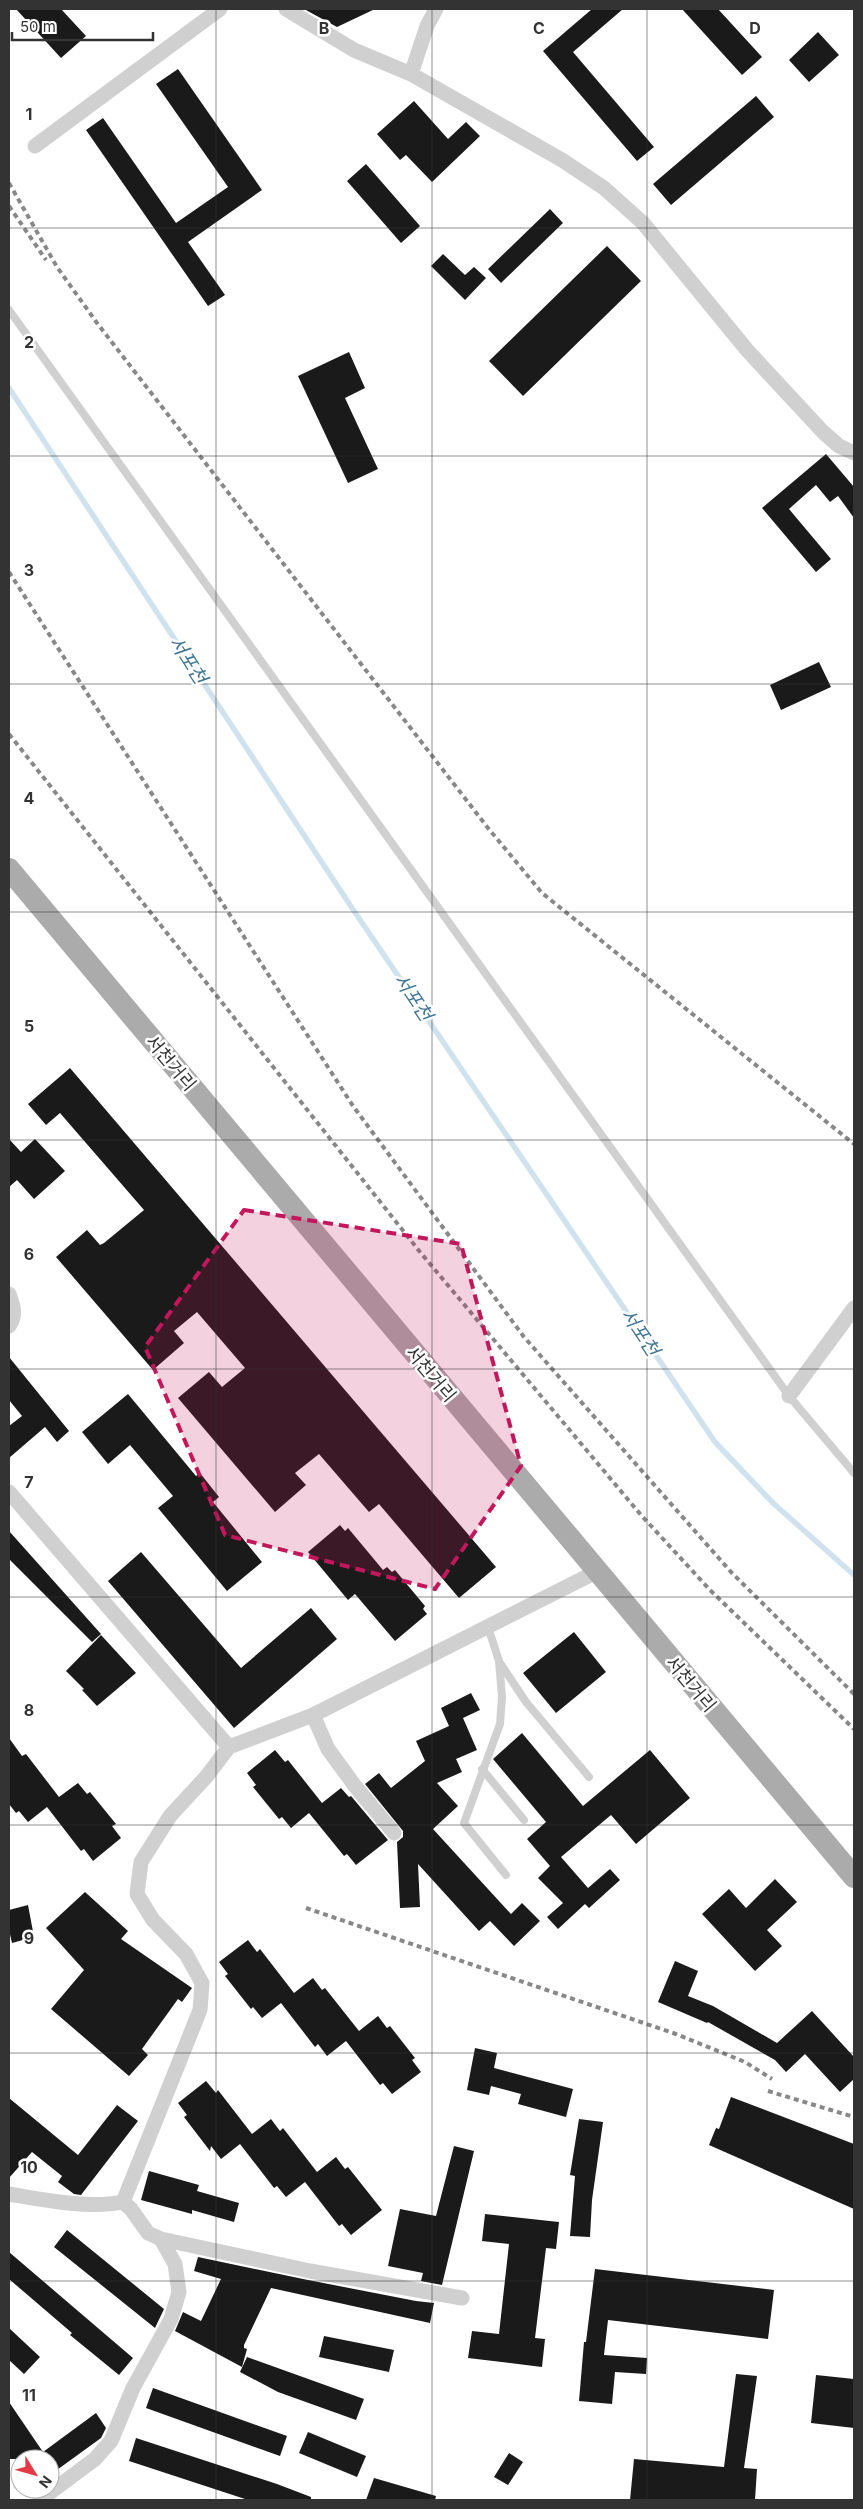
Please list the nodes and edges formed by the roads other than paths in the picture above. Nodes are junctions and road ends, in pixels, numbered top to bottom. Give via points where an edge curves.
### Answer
1 (220, 9) edge
2 (286, 9) edge
3 (436, 9) edge
4 (411, 74) junction
5 (35, 146) dead end
6 (9, 310) edge
7 (854, 453) edge
8 (9, 869) edge
9 (9, 1294) edge
10 (854, 1308) edge
11 (9, 1326) edge
12 (789, 1396) junction
13 (854, 1473) edge
14 (11, 1498) edge
15 (596, 1572) junction
16 (488, 1627) junction
17 (499, 1661) junction
18 (313, 1715) junction
19 (230, 1747) junction
20 (482, 1769) junction
21 (588, 1777) dead end
22 (524, 1820) dead end
23 (394, 1833) dead end
24 (506, 1875) dead end
25 (854, 1877) edge
26 (9, 2194) edge
27 (122, 2202) junction
28 (161, 2239) junction
29 (462, 2298) dead end
30 (40, 2500) edge

1 - 5 street
2 - 4 street via 354,50
3 - 4 street
4 - 7 street via 562,160 604,188 643,223 747,350 823,432 839,446
6 - 12 lane
8 - 15 main road, 서천거리
9 - 11 street via 14,1308
10 - 12 street
12 - 13 lane
14 - 19 street
15 - 16 street
15 - 25 main road, 서천거리
16 - 17 lane
16 - 18 street
17 - 20 lane via 500,1724
17 - 21 lane via 526,1702
18 - 19 street
18 - 23 street via 328,1749
19 - 27 street via 170,1816 141,1862 137,1894 153,1920 186,1954 202,1983 200,2010
20 - 22 lane
20 - 24 lane via 464,1824
26 - 27 street via 48,2200
27 - 28 street via 148,2233
28 - 29 street
28 - 30 street via 175,2264 179,2292 171,2318 133,2388 111,2441 95,2460

